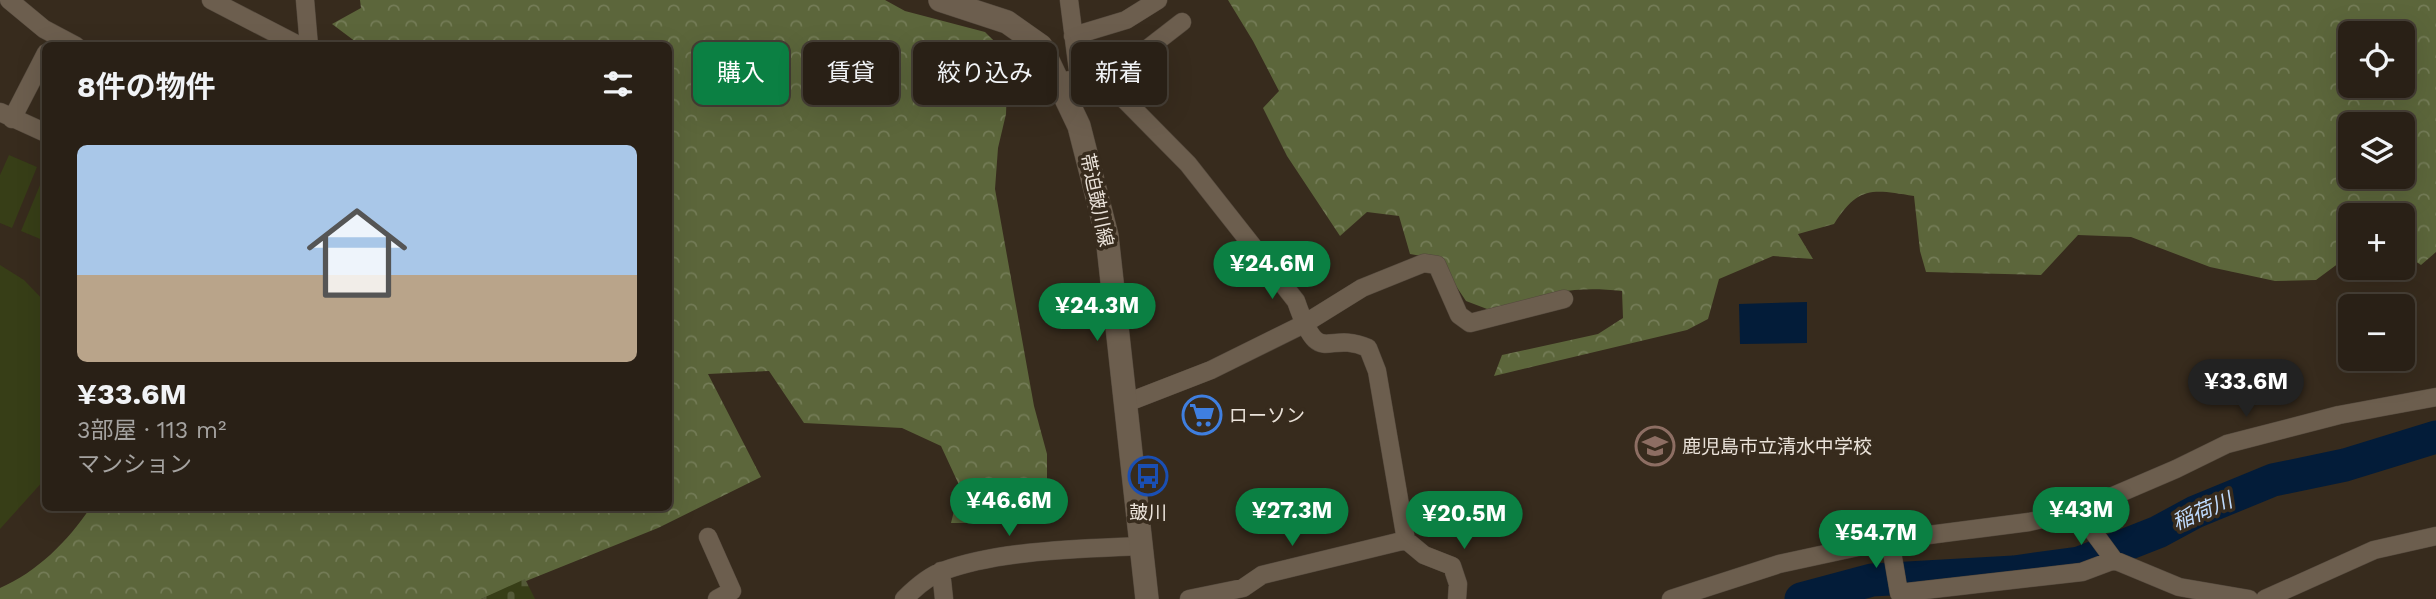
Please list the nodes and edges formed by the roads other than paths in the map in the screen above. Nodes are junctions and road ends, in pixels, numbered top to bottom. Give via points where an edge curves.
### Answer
1 (9, 0) edge
2 (211, 0) edge
3 (305, 0) edge
4 (940, 0) edge
5 (1069, 0) edge
6 (1158, 0) edge
7 (1182, 22) dead end
8 (1073, 36) junction
9 (52, 40) edge
10 (292, 42) edge
11 (309, 42) edge
12 (1156, 42) edge
13 (42, 59) edge
14 (1070, 80) junction
15 (1130, 105) edge
16 (6, 115) edge
17 (42, 131) edge
18 (1564, 299) dead end
19 (1304, 324) junction
20 (2436, 397) edge
21 (1126, 403) junction
22 (2078, 511) junction
23 (2436, 536) edge
24 (708, 537) dead end
25 (1406, 540) junction
26 (1890, 540) junction
27 (1140, 546) junction
28 (2114, 560) junction
29 (941, 571) junction
30 (2177, 593) edge
31 (1209, 597) edge
32 (717, 599) edge
33 (904, 599) edge
34 (944, 599) edge
35 (1147, 599) edge
36 (1189, 599) edge
37 (1457, 599) edge
38 (1671, 599) edge
39 (2249, 599) edge
40 (2265, 599) edge

1 - 9 street
2 - 10 street
3 - 11 street
4 - 14 street, 帯迫皷川線 via 986,13 1022,31
5 - 8 street
6 - 8 street via 1126,20
7 - 12 street
8 - 14 street
13 - 16 street
14 - 21 street, 帯迫皷川線 via 1107,236
15 - 19 street via 1188,164 1296,300
16 - 17 street
18 - 19 street via 1470,323 1459,315 1437,265 1424,263 1362,288
19 - 21 street via 1211,370
19 - 25 street via 1315,340 1328,346 1359,344 1368,348 1377,371
20 - 22 street via 2227,443
21 - 27 street, 帯迫皷川線
22 - 26 street
22 - 28 street
23 - 40 street via 2374,550
24 - 32 street via 732,591
25 - 31 street via 1262,575 1243,588
25 - 37 street via 1424,555 1452,566
26 - 28 street via 1899,593 2082,572
26 - 38 street via 1779,564
27 - 29 street via 1044,552
27 - 35 street, 帯迫皷川線
28 - 30 street
29 - 33 street
29 - 34 street
30 - 39 street
31 - 36 street

